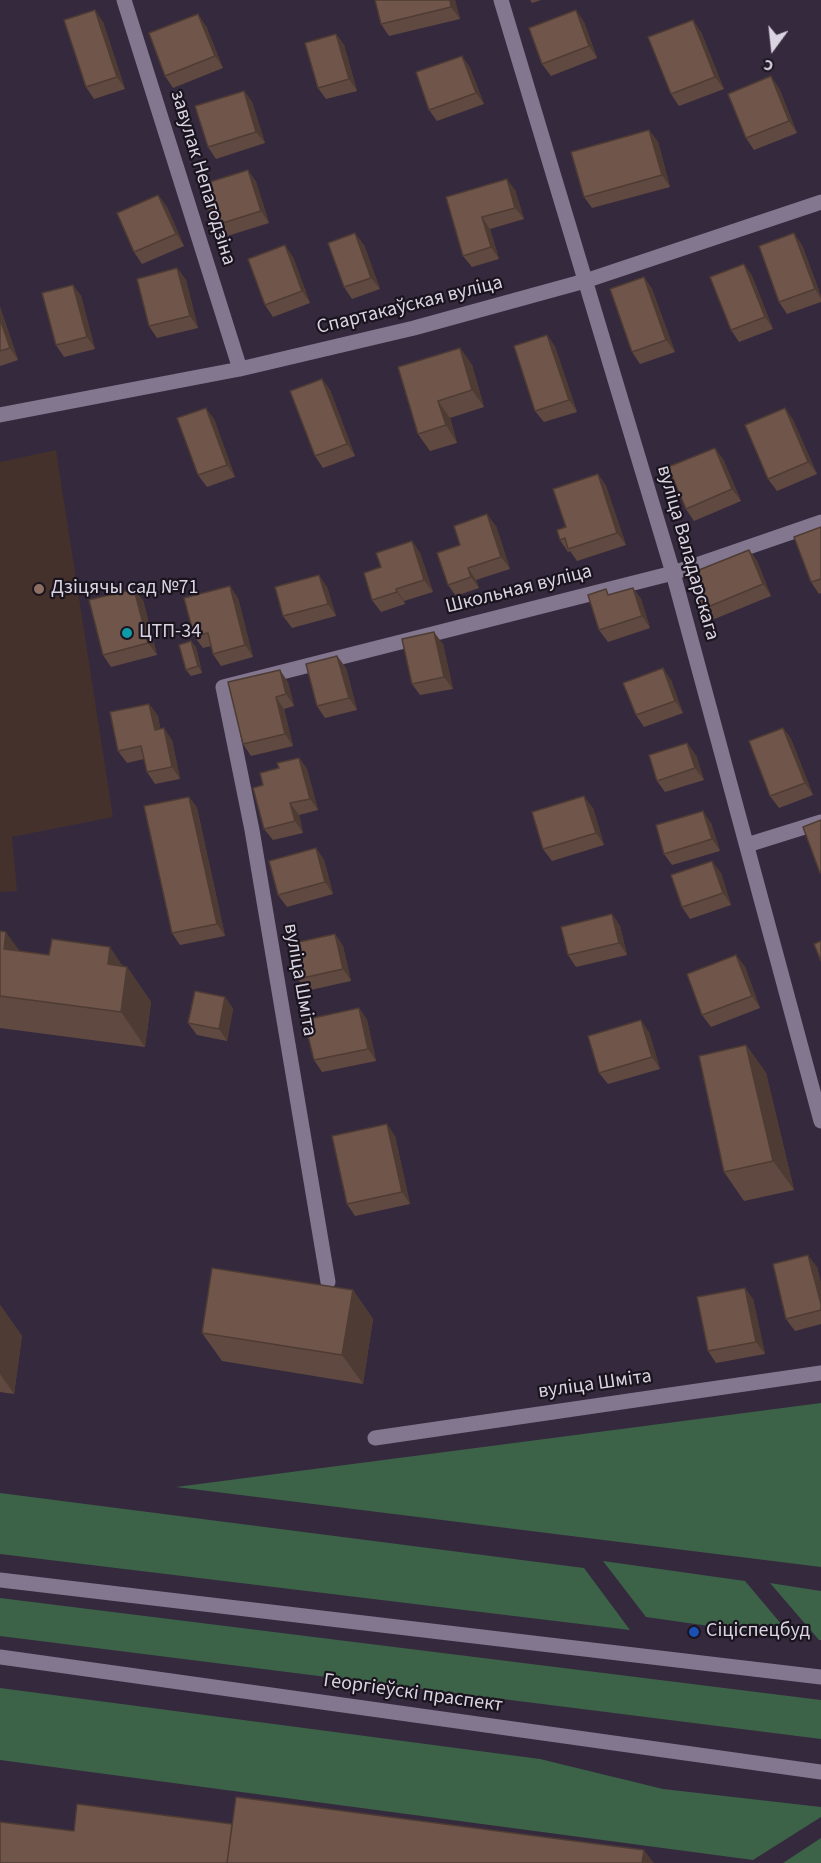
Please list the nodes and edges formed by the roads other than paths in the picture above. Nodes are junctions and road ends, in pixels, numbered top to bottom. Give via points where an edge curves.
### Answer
1 (124, 0) edge
2 (501, 0) edge
3 (821, 202) edge
4 (585, 282) junction
5 (240, 369) junction
6 (0, 415) edge
7 (821, 522) edge
8 (673, 573) junction
9 (223, 687) joint
10 (821, 822) edge
11 (747, 845) junction
12 (821, 1121) edge
13 (328, 1282) dead end
14 (821, 1373) edge
15 (375, 1438) dead end
16 (0, 1580) edge
17 (0, 1657) edge
18 (821, 1677) edge
19 (821, 1772) edge

1 - 5 street, завулак Непагодзіна
2 - 4 street, вуліца Валадарскага
3 - 4 street, Спартакаўская вуліца
4 - 5 street, Спартакаўская вуліца
4 - 8 street, вуліца Валадарскага
5 - 6 street, Спартакаўская вуліца
7 - 8 street, Школьная вуліца
8 - 9 street, Школьная вуліца
8 - 11 street, вуліца Валадарскага
9 - 13 street, вуліца Шміта via 252,830
10 - 11 street
11 - 12 street, вуліца Валадарскага
14 - 15 street, вуліца Шміта
16 - 18 street
17 - 19 street, Георгіеўскі праспект

